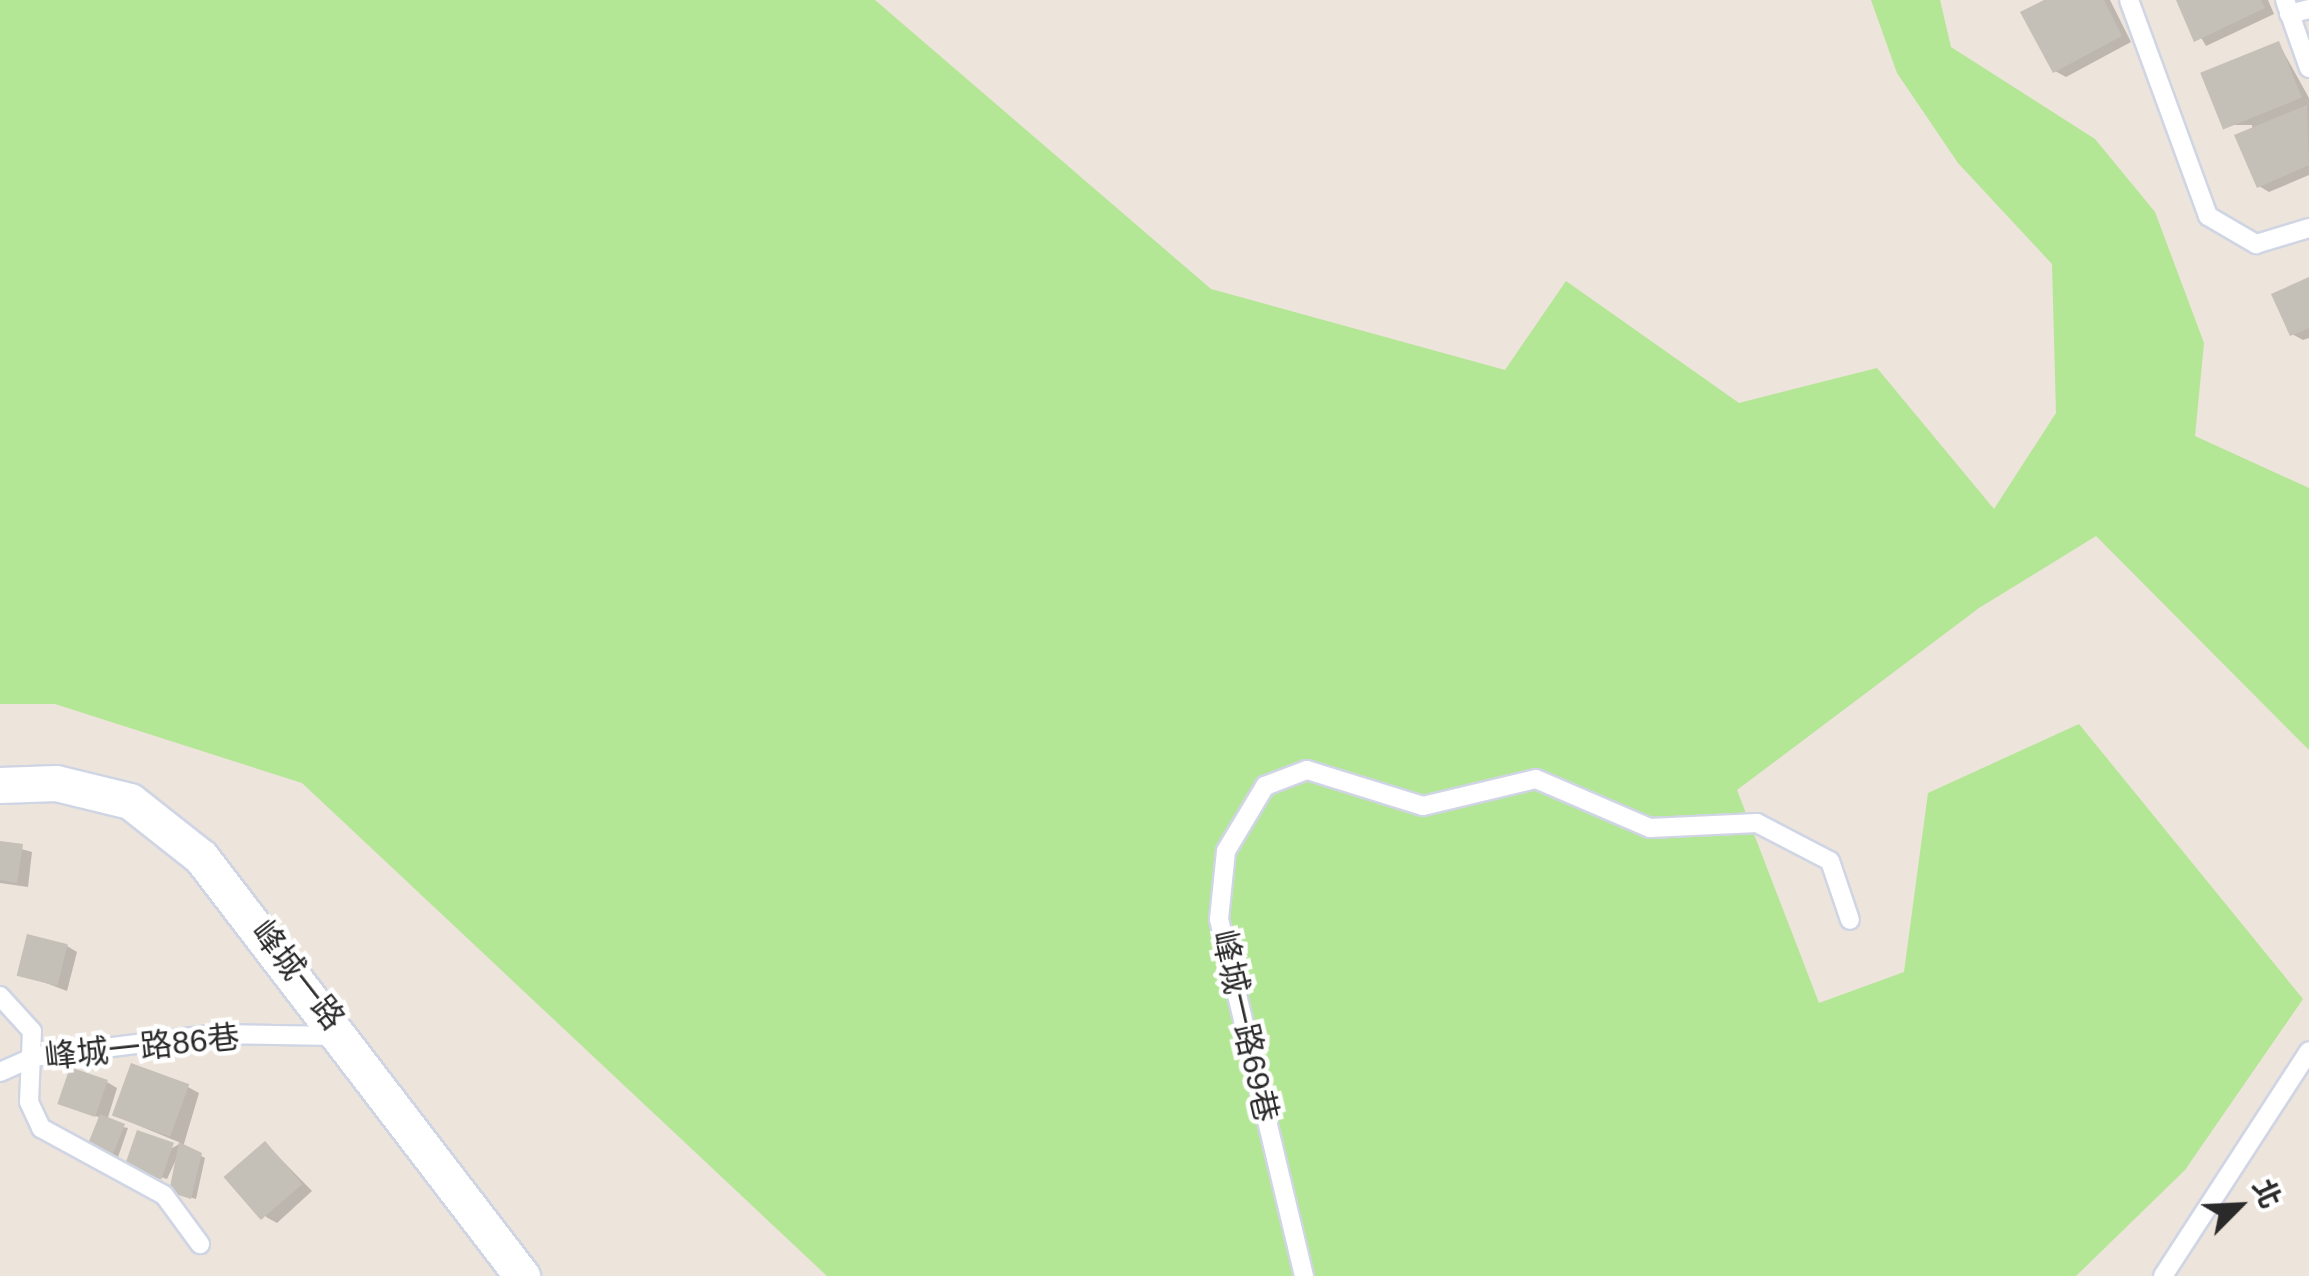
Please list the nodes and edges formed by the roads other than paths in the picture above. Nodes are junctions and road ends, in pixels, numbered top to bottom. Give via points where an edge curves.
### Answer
1 (2128, 0) edge
2 (2287, 7) edge
3 (2309, 10) edge
4 (2309, 68) edge
5 (2309, 228) edge
6 (0, 785) edge
7 (1850, 920) dead end
8 (0, 996) edge
9 (347, 1036) junction
10 (2309, 1050) edge
11 (33, 1057) junction
12 (0, 1072) edge
13 (200, 1244) dead end
14 (522, 1276) edge
15 (1304, 1276) edge
16 (2164, 1276) edge

1 - 5 lane via 2208,216 2256,244
2 - 3 lane
2 - 4 lane
6 - 9 street, 峰城一路 via 56,782 130,801 202,856
7 - 15 lane, 峰城一路69巷 via 1830,861 1757,823 1650,828 1536,779 1423,806 1306,770 1265,786 1226,851 1219,918
8 - 11 lane via 32,1031
9 - 11 lane, 峰城一路86巷 via 215,1034
9 - 14 street, 峰城一路
10 - 16 lane
11 - 12 lane, 峰城一路86巷
11 - 13 lane via 29,1102 41,1128 164,1195

